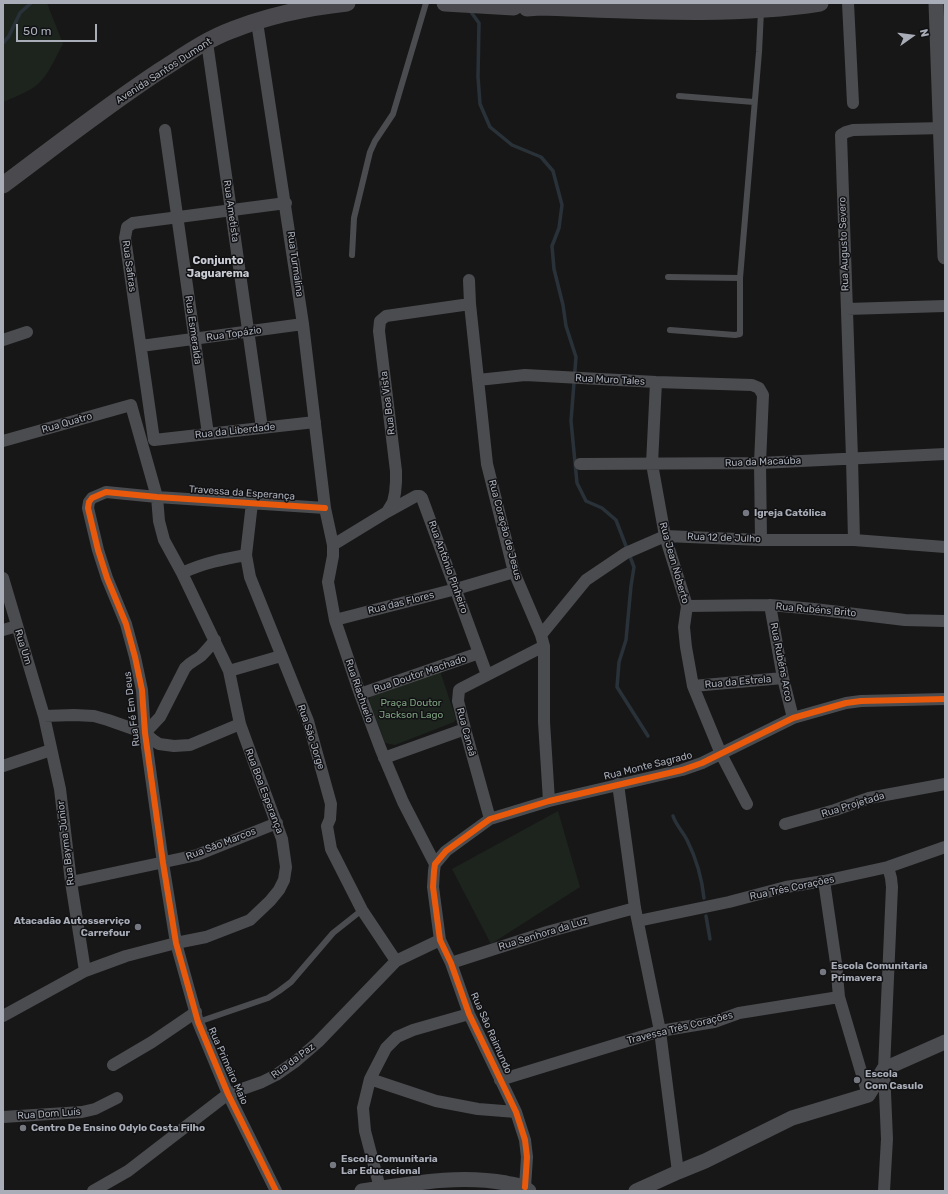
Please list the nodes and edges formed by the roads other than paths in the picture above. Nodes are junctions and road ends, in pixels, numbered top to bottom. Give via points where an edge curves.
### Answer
1 (290, 3) edge
2 (304, 3) edge
3 (347, 3) edge
4 (426, 3) edge
5 (445, 3) edge
6 (820, 3) edge
7 (848, 3) edge
8 (936, 3) edge
9 (521, 5) edge
10 (761, 9) junction
11 (238, 16) junction
12 (257, 22) junction
13 (207, 42) junction
14 (679, 96) dead end
15 (754, 102) junction
16 (853, 103) dead end
17 (943, 128) edge
18 (165, 130) dead end
19 (3, 171) edge
20 (3, 185) edge
21 (286, 203) junction
22 (231, 211) junction
23 (177, 218) junction
24 (352, 255) dead end
25 (945, 257) edge
26 (668, 277) dead end
27 (740, 278) junction
28 (469, 280) dead end
29 (470, 304) junction
30 (945, 306) edge
31 (847, 308) junction
32 (303, 324) junction
33 (670, 330) dead end
34 (27, 332) dead end
35 (248, 332) junction
36 (194, 339) junction
37 (3, 340) edge
38 (141, 346) junction
39 (478, 380) junction
40 (656, 382) junction
41 (131, 405) joint
42 (316, 422) junction
43 (262, 428) junction
44 (208, 434) junction
45 (154, 440) joint
46 (3, 441) edge
47 (945, 454) edge
48 (852, 458) junction
49 (760, 463) junction
50 (580, 464) dead end
51 (652, 464) junction
52 (157, 498) junction
53 (252, 503) junction
54 (325, 508) junction
55 (387, 512) junction
56 (665, 536) junction
57 (761, 540) junction
58 (854, 540) junction
59 (333, 545) junction
60 (945, 547) edge
61 (246, 555) junction
62 (514, 572) junction
63 (182, 573) junction
64 (3, 578) edge
65 (456, 589) junction
66 (687, 606) junction
67 (770, 606) junction
68 (335, 620) junction
69 (945, 621) edge
70 (17, 626) junction
71 (3, 630) edge
72 (215, 640) junction
73 (543, 641) junction
74 (479, 653) junction
75 (281, 656) junction
76 (230, 671) junction
77 (487, 675) junction
78 (783, 678) junction
79 (693, 686) junction
80 (360, 694) junction
81 (945, 699) edge
82 (44, 716) junction
83 (793, 718) junction
84 (240, 724) junction
85 (465, 728) junction
86 (145, 733) junction
87 (51, 750) junction
88 (721, 754) junction
89 (384, 758) junction
90 (3, 766) edge
91 (618, 784) junction
92 (945, 784) edge
93 (549, 801) junction
94 (747, 804) dead end
95 (490, 819) junction
96 (277, 823) junction
97 (785, 824) dead end
98 (945, 847) edge
99 (163, 863) junction
100 (435, 864) junction
101 (888, 867) junction
102 (824, 881) junction
103 (70, 882) junction
104 (635, 908) junction
105 (362, 910) junction
106 (638, 921) junction
107 (440, 940) junction
108 (176, 943) junction
109 (396, 961) junction
110 (451, 963) junction
111 (85, 971) junction
112 (839, 997) junction
113 (469, 1014) junction
114 (3, 1016) edge
115 (197, 1018) junction
116 (660, 1031) junction
117 (945, 1042) edge
118 (113, 1065) dead end
119 (884, 1069) junction
120 (370, 1079) junction
121 (500, 1080) junction
122 (228, 1094) junction
123 (868, 1095) junction
124 (117, 1098) dead end
125 (516, 1112) junction
126 (3, 1117) edge
127 (678, 1172) junction
128 (434, 1186) edge
129 (380, 1188) junction
130 (527, 1189) edge
131 (92, 1191) edge
132 (276, 1191) edge
133 (362, 1191) edge
134 (636, 1191) edge
135 (884, 1191) edge

1 - 11 main road, Avenida Santos Dumont
2 - 12 main road via 302,6 272,14
3 - 12 main road, Avenida Santos Dumont via 317,7
4 - 24 lane via 393,114 370,152 354,218
5 - 9 main road
6 - 10 main road
7 - 16 street
8 - 17 street
9 - 10 main road via 665,11
10 - 15 lane
11 - 13 main road via 210,35
11 - 19 main road, Avenida Santos Dumont via 191,38 128,79
12 - 13 main road, Avenida Santos Dumont
12 - 21 street, Rua Turmalina
13 - 20 main road, Avenida Santos Dumont via 134,88
13 - 22 street, Rua Ametista
14 - 15 lane
15 - 27 lane
17 - 25 street
17 - 31 street, Rua Augusto Severo via 853,130 841,135
18 - 23 street, Rua Esmeralda
21 - 22 street, Rua Safiras
21 - 32 street, Rua Turmalina
22 - 23 street, Rua Safiras
22 - 35 street, Rua Ametista
23 - 36 street, Rua Esmeralda
23 - 38 street, Rua Safiras via 133,224 126,231
26 - 27 lane
27 - 33 lane via 740,334
28 - 29 street, Rua Coração de Jesus
29 - 39 street, Rua Coração de Jesus
29 - 55 street, Rua Boa Vista via 386,316 380,321 396,482 393,502
30 - 31 street
31 - 48 street, Rua Augusto Severo
32 - 35 street, Rua Topázio
32 - 42 street, Rua Turmalina
34 - 37 street
35 - 36 street, Rua Topázio
35 - 43 street, Rua Ametista
36 - 38 street, Rua Topázio
36 - 44 street, Rua Esmeralda
38 - 45 street, Rua Safiras
39 - 40 street, Rua Muro Tales via 525,375
39 - 62 street, Rua Coração de Jesus via 487,464
40 - 49 street, Rua Muro Tales via 752,385 759,388 763,395
40 - 51 street, Rua Jean Noberto
41 - 46 street, Rua Quatro
41 - 52 street, Rua Boa Esperança
42 - 43 street, Rua da Liberdade
42 - 54 street, Rua Turmalina
43 - 44 street, Rua da Liberdade
44 - 45 street, Rua da Liberdade
47 - 48 street, Rua da Macaúba
48 - 49 street, Rua da Macaúba
48 - 58 street, Rua Augusto Severo
49 - 51 street, Rua da Macaúba
49 - 57 street, Rua Muro Tales
50 - 51 street, Rua da Macaúba
51 - 56 street, Rua Jean Noberto
52 - 53 street, Travessa da Esperança
52 - 63 street, Rua Boa Esperança via 164,540
52 - 86 street, Rua Fé Em Deus via 106,492 92,498 88,508 98,550 126,624 135,657 142,690
53 - 54 street, Travessa da Esperança
53 - 61 street, Rua São Jorge
54 - 59 street, Rua Riachuelo
55 - 59 street
55 - 65 street, Rua Antônio Pinheiro via 416,496 422,498
56 - 57 street, Rua 12 de Julho
56 - 66 street, Rua Jean Noberto
56 - 73 street, Rua 12 de Julho via 631,551 586,580
57 - 58 street, Rua 12 de Julho
58 - 60 street, Rua 12 de Julho
59 - 68 street, Rua Riachuelo via 334,556 328,582
61 - 63 street via 196,566
61 - 75 street, Rua São Jorge via 250,577
62 - 65 street, Rua das Flores
62 - 73 street, Rua Coração de Jesus
63 - 72 street, Rua Boa Esperança
64 - 70 street, Rua Um
65 - 68 street, Rua das Flores
65 - 74 street, Rua Antônio Pinheiro
66 - 67 street, Rua Rubéns Brito
66 - 79 street, Rua Jean Noberto via 684,627
67 - 69 street, Rua Rubéns Brito via 905,620
67 - 78 street, Rua Rubéns Arco
68 - 80 street, Rua Riachuelo
70 - 71 street
70 - 82 street, Rua Um
72 - 76 street, Rua Boa Esperança
72 - 86 street via 198,659 190,661 162,714
73 - 77 street, Rua Canaã
73 - 93 street, Rua Coração de Jesus via 544,722
74 - 77 street, Rua Antônio Pinheiro
74 - 80 street, Rua Doutor Machado
75 - 76 street
75 - 105 street, Rua São Jorge via 308,721 331,804 327,826 331,848
76 - 84 street, Rua Boa Esperança
77 - 85 street, Rua Canaã via 459,690 458,701
78 - 79 street, Rua da Estrela
78 - 83 street, Rua Rubéns Arco
79 - 88 street, Rua Jean Noberto
80 - 89 street, Rua Riachuelo
81 - 83 street, Rua Monte Sagrado via 854,702
82 - 86 street via 94,716
82 - 87 street, Rua Bayma Júnior
83 - 88 street, Rua Monte Sagrado
84 - 86 street via 182,746 159,744
84 - 96 street, Rua Boa Esperança
85 - 89 street
85 - 95 street, Rua Canaã
86 - 99 street, Rua Fé Em Deus
87 - 90 street
87 - 103 street, Rua Bayma Júnior via 60,789
88 - 91 street, Rua Monte Sagrado via 682,770
88 - 94 street, Rua Jean Noberto
89 - 100 street, Rua Riachuelo
91 - 93 street, Rua Monte Sagrado
91 - 104 street
92 - 97 street, Rua Projetada via 869,798
93 - 95 street, Rua Monte Sagrado
95 - 100 street, Rua Monte Sagrado via 446,851
96 - 99 street, Rua São Marcos via 197,855
96 - 108 street, Rua Boa Esperança via 286,867 284,880 270,901 250,920 206,937
98 - 101 street, Rua Três Corações
99 - 103 street, Rua São Marcos
99 - 108 street, Rua Fé Em Deus
100 - 107 street, Rua São Raimundo via 433,887
101 - 102 street, Rua Três Corações
101 - 119 street via 892,887
102 - 106 street, Rua Três Corações via 786,887
102 - 112 street
103 - 111 street, Rua Bayma Júnior
104 - 106 street
104 - 110 street, Rua Senhora da Luz via 547,932
105 - 109 street, Rua São Jorge
105 - 115 lane via 333,933 291,982 279,991 268,998
106 - 116 street
107 - 109 street, Rua da Paz
107 - 110 street, Rua São Raimundo
108 - 111 street, Rua Boa Esperança via 126,956
108 - 115 street, Rua Primeiro Maio
109 - 122 street, Rua da Paz via 318,1042 296,1061 262,1082
110 - 113 street, Rua São Raimundo
111 - 114 street, Rua Boa Esperança
112 - 116 street, Travessa Três Corações via 739,1013 714,1022
112 - 123 street
113 - 120 street via 413,1030 398,1037 386,1048
113 - 121 street, Rua São Raimundo
115 - 118 street
115 - 122 street, Rua Primeiro Maio
116 - 121 street, Travessa Três Corações
116 - 127 street
117 - 119 street
119 - 123 street
119 - 135 street via 887,1139
120 - 125 street via 436,1101 478,1109
120 - 129 street via 363,1108 365,1132
121 - 125 street, Rua São Raimundo
122 - 131 street, Rua da Paz via 128,1171
122 - 132 street, Rua Primeiro Maio
123 - 127 street via 792,1118
124 - 126 street, Rua Dom Luís via 95,1109 82,1112
125 - 130 street, Rua São Raimundo via 525,1140
127 - 134 street
128 - 129 street
128 - 130 street via 468,1180 495,1181
129 - 133 street

